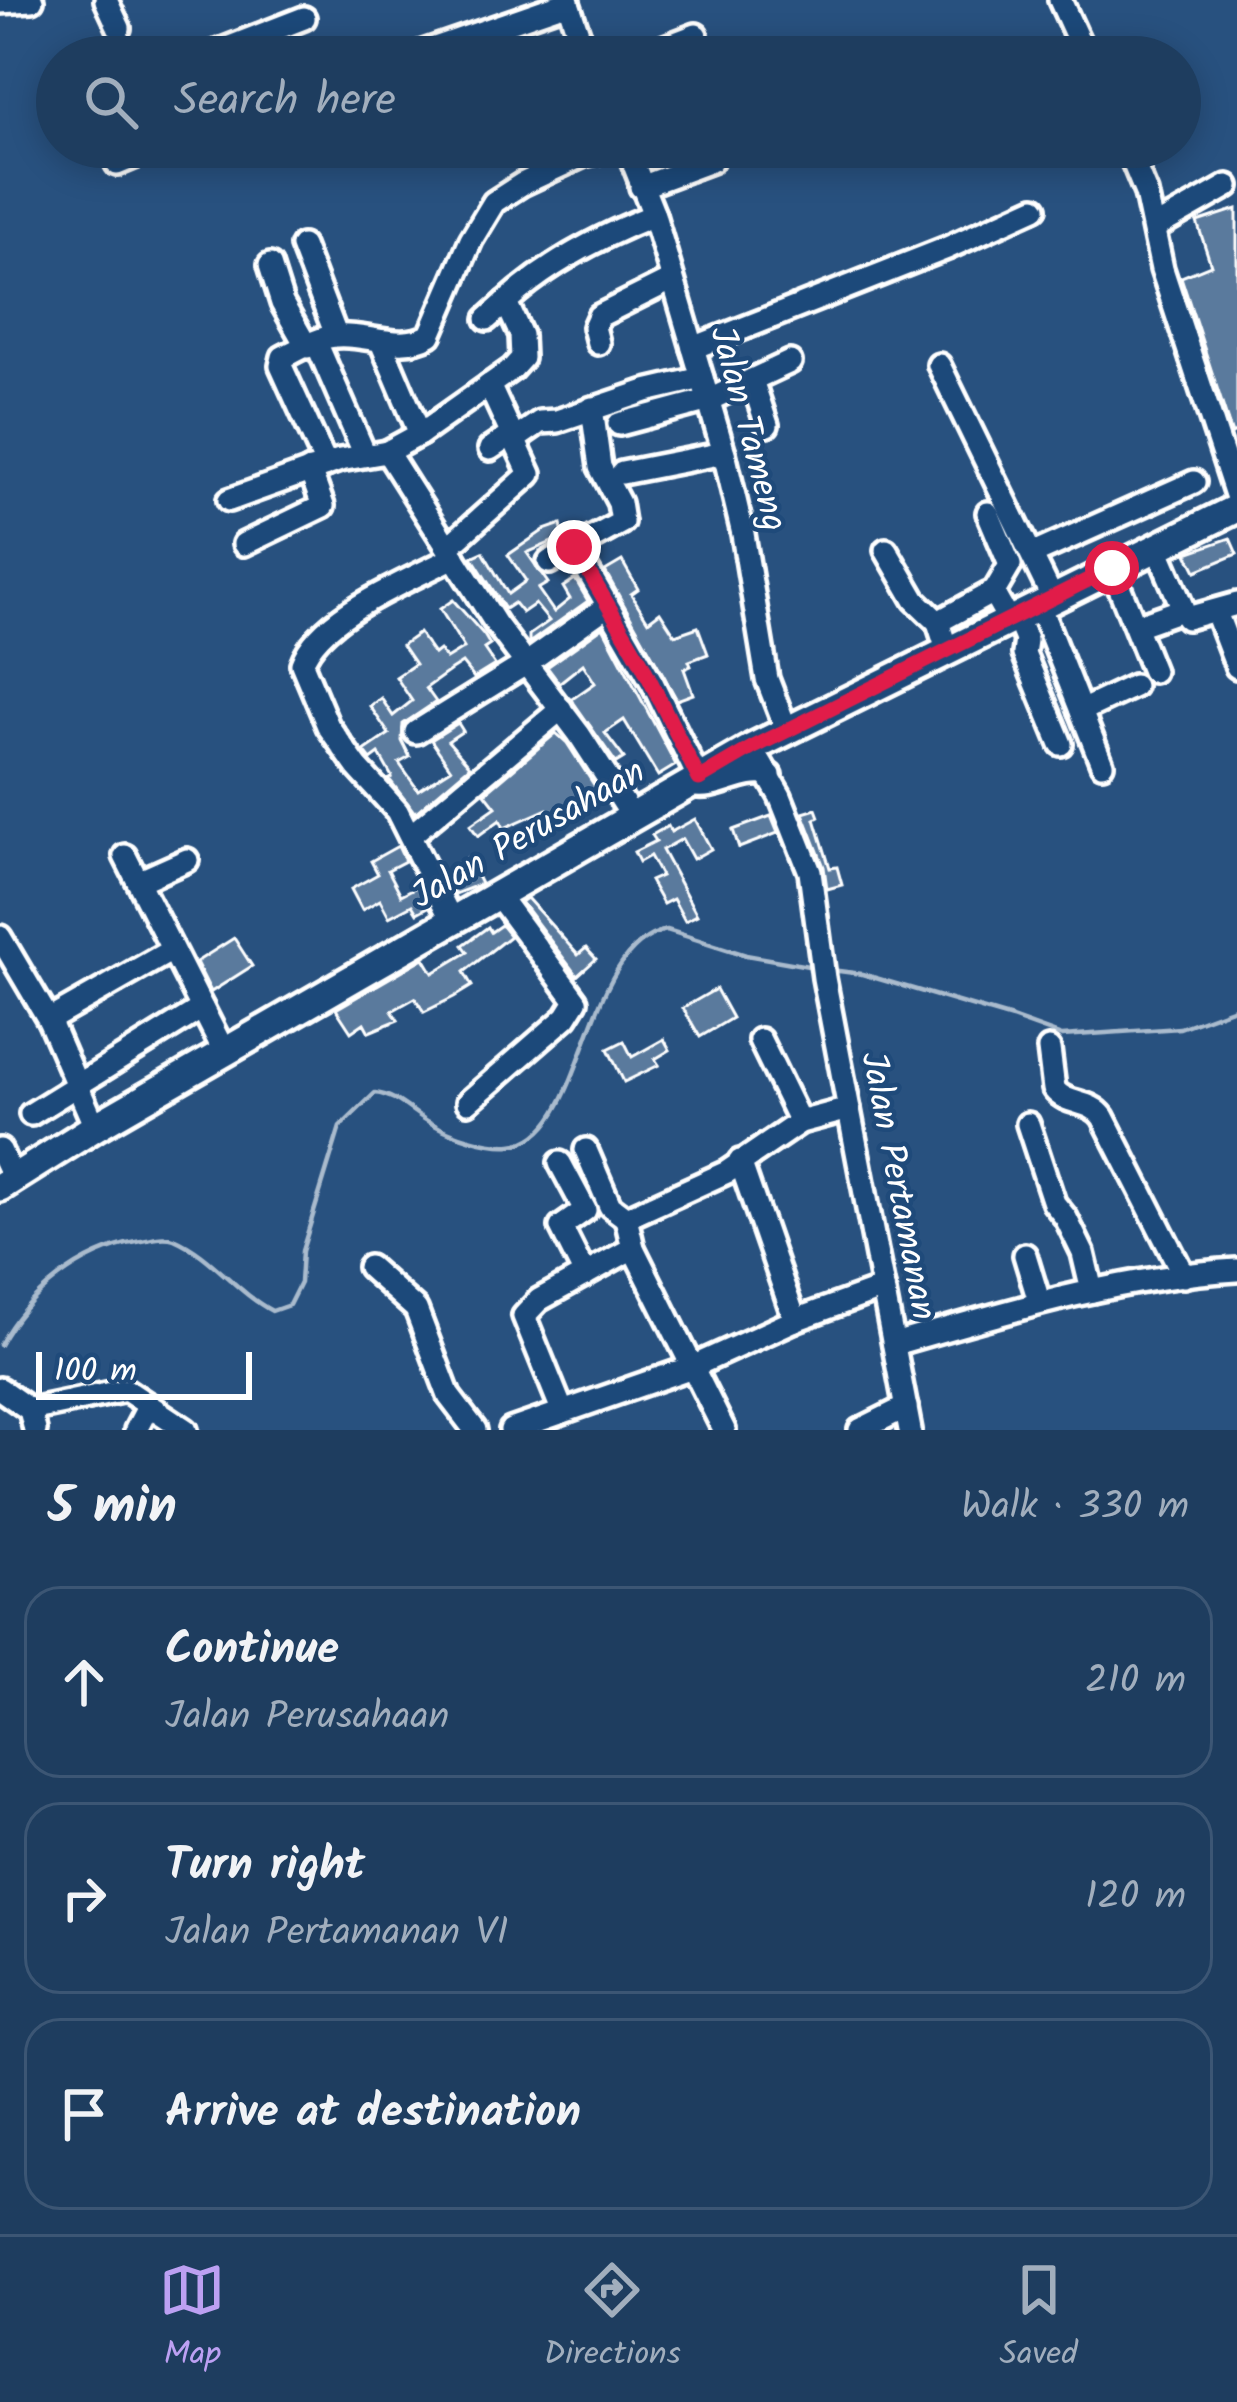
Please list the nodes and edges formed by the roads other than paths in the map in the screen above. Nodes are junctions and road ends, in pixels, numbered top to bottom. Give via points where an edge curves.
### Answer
1 (29, 0) edge
2 (106, 0) edge
3 (1060, 0) edge
4 (568, 1) edge
5 (0, 2) edge
6 (304, 18) dead end
7 (119, 28) dead end
8 (258, 36) edge
9 (469, 36) edge
10 (579, 36) edge
11 (1076, 36) edge
12 (558, 168) edge
13 (636, 168) edge
14 (691, 168) edge
15 (1136, 168) edge
16 (1228, 185) dead end
17 (641, 187) junction
18 (1035, 208) dead end
19 (654, 215) junction
20 (1154, 228) junction
21 (302, 246) dead end
22 (270, 265) dead end
23 (671, 280) junction
24 (506, 302) junction
25 (487, 319) dead end
26 (320, 342) junction
27 (381, 342) junction
28 (598, 344) dead end
29 (693, 348) junction
30 (790, 362) dead end
31 (939, 364) dead end
32 (702, 378) junction
33 (752, 380) junction
34 (489, 386) junction
35 (709, 400) junction
36 (592, 408) junction
37 (619, 424) dead end
38 (767, 425) dead end
39 (420, 434) junction
40 (512, 437) junction
41 (490, 448) dead end
42 (376, 453) junction
43 (724, 453) junction
44 (318, 468) junction
45 (622, 473) dead end
46 (1194, 482) dead end
47 (1237, 498) edge
48 (230, 500) dead end
49 (1237, 508) edge
50 (988, 513) dead end
51 (244, 544) dead end
52 (574, 547) junction
53 (1157, 548) junction
54 (886, 550) dead end
55 (451, 552) junction
56 (1033, 554) junction
57 (549, 562) dead end
58 (1112, 568) junction
59 (993, 594) junction
60 (607, 606) junction
61 (1226, 608) edge
62 (1029, 610) junction
63 (1181, 610) junction
64 (1136, 626) junction
65 (942, 636) junction
66 (524, 665) junction
67 (1237, 667) edge
68 (1154, 671) dead end
69 (1134, 686) dead end
70 (561, 709) junction
71 (1081, 711) junction
72 (787, 731) junction
73 (416, 732) dead end
74 (1061, 744) dead end
75 (752, 748) junction
76 (1102, 764) dead end
77 (770, 775) junction
78 (694, 782) junction
79 (632, 816) junction
80 (410, 836) junction
81 (124, 856) dead end
82 (187, 860) dead end
83 (140, 881) junction
84 (497, 894) junction
85 (452, 921) junction
86 (0, 937) edge
87 (172, 950) junction
88 (202, 1008) junction
89 (50, 1020) junction
90 (760, 1040) dead end
91 (1049, 1049) dead end
92 (225, 1053) junction
93 (78, 1082) junction
94 (468, 1102) dead end
95 (849, 1109) junction
96 (31, 1114) dead end
97 (800, 1122) junction
98 (1028, 1124) dead end
99 (95, 1126) junction
100 (0, 1150) edge
101 (586, 1150) dead end
102 (740, 1161) junction
103 (560, 1163) dead end
104 (6, 1182) edge
105 (626, 1218) junction
106 (633, 1248) junction
107 (1025, 1255) dead end
108 (369, 1268) dead end
109 (1237, 1270) edge
110 (585, 1275) junction
111 (1184, 1276) junction
112 (883, 1288) junction
113 (1092, 1291) junction
114 (1039, 1301) junction
115 (795, 1320) junction
116 (894, 1344) junction
117 (692, 1367) junction
118 (1, 1389) edge
119 (149, 1405) junction
120 (905, 1407) junction
121 (562, 1410) junction
122 (32, 1420) edge
123 (524, 1428) edge
124 (136, 1430) edge
125 (186, 1430) edge
126 (475, 1430) edge
127 (724, 1430) edge
128 (860, 1430) edge
129 (910, 1430) edge

1 - 5 street
2 - 7 street
3 - 11 street
4 - 9 street
4 - 10 street
6 - 8 street
12 - 27 street via 488,209 430,335
13 - 17 street, Jalan Tameng
14 - 17 street
15 - 20 street
16 - 20 street
17 - 19 street, Jalan Tameng
18 - 29 street
19 - 23 street, Jalan Tameng
19 - 24 street via 612,231
20 - 47 street
21 - 26 street
22 - 26 street via 282,303
23 - 28 street via 599,316
23 - 29 street, Jalan Tameng
24 - 25 street
24 - 34 street via 523,352
26 - 27 street
26 - 42 street
26 - 44 street via 280,361
27 - 39 street
29 - 32 street, Jalan Tameng
30 - 33 street
31 - 56 street
32 - 35 street, Jalan Tameng
32 - 36 street
33 - 35 street
33 - 38 street
34 - 39 street
34 - 40 street
35 - 37 street
35 - 43 street, Jalan Tameng
36 - 40 street
36 - 52 street via 600,467 623,518
39 - 42 street
40 - 41 street
40 - 55 street via 530,474
42 - 44 street
42 - 55 street
43 - 45 street
43 - 72 street, Jalan Tameng via 766,679
44 - 48 street
44 - 51 street via 323,506
46 - 56 street
49 - 53 main road, Jalan Perusahaan
50 - 59 street via 1010,565
52 - 57 street
52 - 60 street
53 - 58 main road, Jalan Perusahaan
53 - 63 street
54 - 65 street
55 - 66 street
55 - 80 street via 360,605 302,664 328,726
56 - 62 street
58 - 62 main road, Jalan Perusahaan
58 - 64 street
59 - 62 street
59 - 65 street
60 - 66 street
60 - 78 street
61 - 63 street via 1189,619
61 - 67 street
62 - 65 main road, Jalan Perusahaan
62 - 71 street
62 - 74 street via 1024,654
63 - 64 street
64 - 68 street
65 - 72 main road, Jalan Perusahaan
66 - 70 street
66 - 73 street
69 - 71 street
70 - 79 street
70 - 80 street
71 - 76 street
72 - 75 main road, Jalan Perusahaan
75 - 77 street, Jalan Pertamanan
75 - 78 main road, Jalan Perusahaan
77 - 78 street
77 - 95 street, Jalan Pertamanan via 810,872
78 - 79 main road, Jalan Perusahaan
79 - 84 main road, Jalan Perusahaan
80 - 85 street
81 - 83 street
82 - 83 street
83 - 87 street
84 - 85 main road, Jalan Perusahaan
84 - 94 street via 574,998 566,1017
85 - 92 main road, Jalan Perusahaan
86 - 89 street
87 - 88 street
87 - 89 street
88 - 92 street
88 - 93 street
89 - 93 street
90 - 97 street
91 - 111 street via 1054,1089 1103,1117
92 - 99 main road, Jalan Perusahaan
93 - 96 street
93 - 99 street
95 - 97 street
95 - 112 street, Jalan Pertamanan
97 - 102 street
98 - 113 street
99 - 104 main road, Jalan Perusahaan
100 - 104 street
101 - 105 street via 610,1206
102 - 105 street
102 - 115 street
103 - 110 street via 585,1210 561,1229
105 - 106 street
106 - 110 street
106 - 117 street
107 - 114 street
108 - 126 street via 416,1309 448,1396
109 - 111 street
110 - 121 street via 524,1316
111 - 113 street
112 - 115 street
112 - 116 street, Jalan Pertamanan
113 - 114 street
114 - 116 street
115 - 117 street
116 - 120 street, Jalan Pertamanan
117 - 121 street
117 - 127 street
118 - 122 street
119 - 122 street via 126,1390
119 - 124 street
119 - 125 street
120 - 128 street
120 - 129 street, Jalan Pertamanan
121 - 123 street

